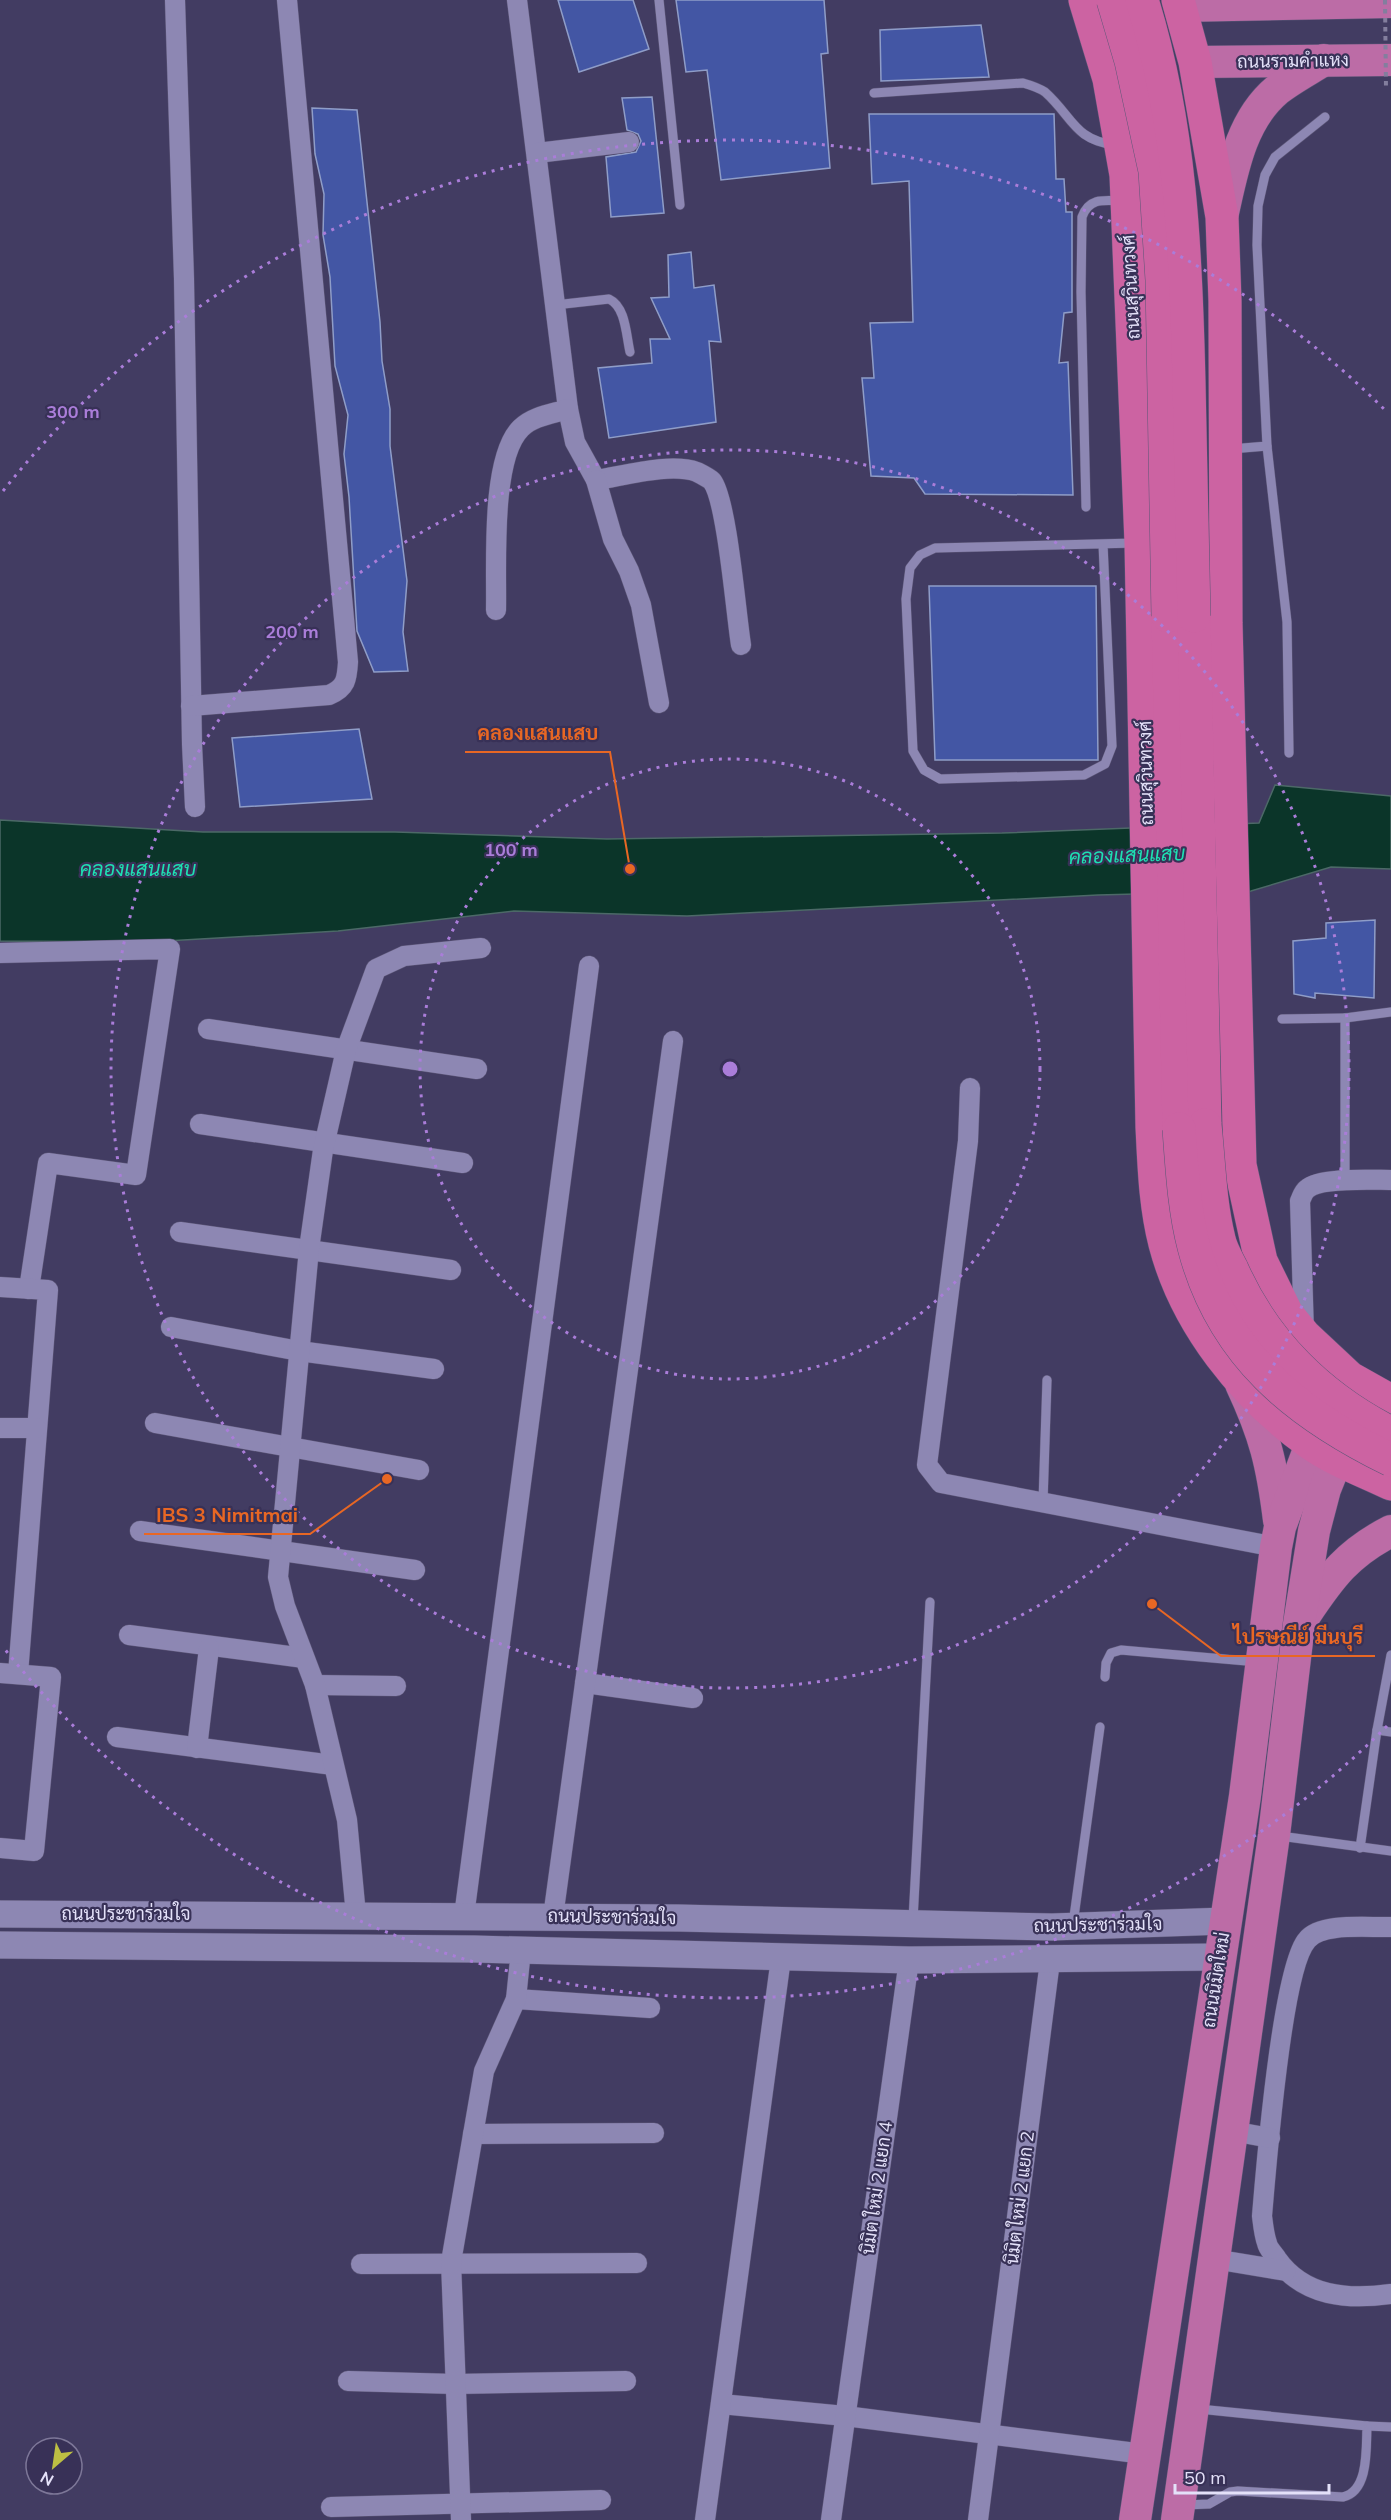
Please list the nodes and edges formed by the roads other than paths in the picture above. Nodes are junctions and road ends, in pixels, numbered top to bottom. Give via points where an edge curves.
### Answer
1 (175, 0) edge
2 (287, 0) edge
3 (517, 0) edge
4 (659, 0) edge
5 (1142, 0) edge
6 (1299, 1) edge
7 (1391, 2) edge
8 (1179, 3) edge
9 (1097, 7) edge
10 (1324, 60) junction
11 (1195, 62) junction
12 (1389, 74) edge
13 (1108, 79) junction
14 (874, 93) dead end
15 (1325, 117) dead end
16 (629, 142) dead end
17 (1121, 145) junction
18 (537, 153) junction
19 (1126, 201) junction
20 (680, 205) dead end
21 (1222, 217) junction
22 (555, 305) junction
23 (630, 352) dead end
24 (568, 409) junction
25 (1267, 446) junction
26 (1224, 450) junction
27 (596, 480) junction
28 (1086, 507) dead end
29 (1141, 543) junction
30 (1103, 544) junction
31 (496, 610) dead end
32 (741, 645) dead end
33 (659, 703) dead end
34 (191, 706) junction
35 (1289, 753) dead end
36 (195, 807) dead end
37 (481, 948) dead end
38 (0, 953) edge
39 (589, 966) dead end
40 (1391, 1012) edge
41 (1345, 1018) junction
42 (1282, 1019) dead end
43 (208, 1029) dead end
44 (673, 1041) dead end
45 (346, 1050) junction
46 (477, 1069) dead end
47 (970, 1088) dead end
48 (200, 1124) dead end
49 (326, 1142) junction
50 (463, 1163) dead end
51 (1391, 1180) edge
52 (1345, 1181) junction
53 (180, 1232) dead end
54 (309, 1249) junction
55 (451, 1270) dead end
56 (0, 1287) edge
57 (29, 1288) junction
58 (171, 1327) dead end
59 (1304, 1335) junction
60 (299, 1351) junction
61 (434, 1369) dead end
62 (1237, 1375) junction
63 (1047, 1380) dead end
64 (1373, 1391) edge
65 (155, 1423) dead end
66 (0, 1428) edge
67 (36, 1428) junction
68 (1391, 1433) edge
69 (290, 1446) junction
70 (1324, 1451) junction
71 (1391, 1460) edge
72 (419, 1470) dead end
73 (1391, 1484) edge
74 (1043, 1502) junction
75 (140, 1531) dead end
76 (1391, 1531) edge
77 (1278, 1537) junction
78 (280, 1553) junction
79 (415, 1570) dead end
80 (930, 1602) dead end
81 (1299, 1624) junction
82 (129, 1635) dead end
83 (209, 1648) junction
84 (1391, 1655) edge
85 (304, 1658) junction
86 (1263, 1662) junction
87 (9, 1673) edge
88 (1105, 1677) dead end
89 (585, 1683) junction
90 (315, 1685) junction
91 (396, 1686) dead end
92 (693, 1698) dead end
93 (1100, 1727) dead end
94 (1377, 1730) junction
95 (1391, 1732) edge
96 (117, 1737) dead end
97 (197, 1748) junction
98 (333, 1765) junction
99 (1274, 1835) junction
100 (0, 1848) edge
101 (1360, 1848) junction
102 (1391, 1851) edge
103 (0, 1914) edge
104 (356, 1915) junction
105 (464, 1916) junction
106 (553, 1917) junction
107 (1225, 1921) junction
108 (913, 1924) junction
109 (1062, 1927) junction
110 (1391, 1927) edge
111 (0, 1945) edge
112 (521, 1950) junction
113 (1219, 1957) junction
114 (781, 1958) junction
115 (909, 1960) junction
116 (1050, 1961) junction
117 (516, 1999) junction
118 (650, 2008) dead end
119 (1232, 2131) junction
120 (654, 2133) dead end
121 (473, 2134) junction
122 (1270, 2138) junction
123 (1214, 2259) junction
124 (451, 2262) junction
125 (637, 2263) dead end
126 (361, 2265) dead end
127 (1286, 2271) junction
128 (1391, 2294) edge
129 (626, 2380) dead end
130 (348, 2381) dead end
131 (455, 2384) junction
132 (721, 2404) junction
133 (1193, 2408) junction
134 (845, 2416) junction
135 (1367, 2426) junction
136 (1391, 2427) edge
137 (990, 2435) junction
138 (1144, 2454) junction
139 (601, 2500) dead end
140 (331, 2507) dead end
141 (1178, 2512) edge
142 (462, 2513) edge
143 (705, 2520) edge
144 (831, 2520) edge
145 (978, 2520) edge
146 (1135, 2520) edge

1 - 34 street
2 - 34 street via 347,679 340,690 329,695
3 - 18 street
4 - 20 lane
5 - 68 highway, bridge via 1160,59 1178,166 1187,284 1205,1125 1219,1240 1241,1290 1288,1357 1323,1390 1360,1417
6 - 7 main road
6 - 8 main road
8 - 9 highway
8 - 11 highway
9 - 13 highway, ถนนสุวินทวงศ์
9 - 71 highway, ถนนสุวินทวงศ์, bridge via 1131,61 1155,171 1162,280 1179,1129 1185,1203 1211,1298 1235,1341 1270,1380 1315,1418
10 - 11 main road, ถนนรามคำแหง
10 - 12 main road, ถนนรามคำแหง
10 - 21 main road via 1275,91 1251,121 1237,154
11 - 13 highway
11 - 21 highway
13 - 17 highway, ถนนสุวินทวงศ์
14 - 17 lane via 1023,82 1044,91 1094,142
15 - 25 lane via 1275,157 1265,175 1258,206
16 - 18 street
17 - 19 highway, ถนนสุวินทวงศ์
18 - 22 street
19 - 28 lane via 1096,200 1085,208 1082,217
19 - 29 highway, ถนนสุวินทวงศ์
21 - 26 highway
22 - 23 lane via 609,299 616,302
22 - 24 street
24 - 27 street via 575,442
24 - 31 street via 530,420 507,451 500,483
25 - 26 lane
25 - 35 lane via 1287,622
26 - 59 highway via 1239,1165 1261,1261 1278,1298
27 - 32 street via 673,469 695,471 712,480 726,533
27 - 33 street via 614,539 641,605
29 - 30 lane
29 - 62 highway, ถนนสุวินทวงศ์ via 1155,1181 1166,1246 1193,1312
30 - 30 lane via 935,548 915,561 910,568 907,611 913,751 924,770 940,779 972,780 1084,775 1105,764 1112,746
34 - 36 street
37 - 45 street via 404,956 376,969
38 - 57 street via 171,949 136,1175 48,1163
39 - 105 street
40 - 41 lane
41 - 42 lane
41 - 52 lane
43 - 45 street
44 - 89 street
45 - 46 street
45 - 49 street
47 - 74 street via 968,1141 927,1465 941,1483
48 - 49 street
49 - 50 street
49 - 54 street
51 - 52 street
52 - 59 street via 1313,1185 1305,1190 1300,1201
53 - 54 street
54 - 55 street
54 - 60 street
56 - 57 street
57 - 67 street via 48,1290
58 - 60 street
59 - 64 highway
60 - 61 street
60 - 69 street
62 - 70 highway, ถนนสุวินทวงศ์ via 1262,1404
62 - 77 main road via 1270,1454
63 - 74 lane
64 - 70 highway
65 - 69 street
66 - 67 street
67 - 87 street
69 - 72 street
69 - 78 street
70 - 73 highway, ถนนสุวินทวงศ์
70 - 77 main road, ถนนนิมิตใหม่
70 - 81 main road, ถนนนิมิตใหม่ via 1325,1489
74 - 77 street
75 - 78 street
76 - 81 main road via 1341,1564
77 - 86 main road, ถนนนิมิตใหม่
78 - 79 street
78 - 85 street via 278,1577
80 - 108 lane
81 - 99 main road, ถนนนิมิตใหม่
82 - 83 street
83 - 85 street
83 - 97 street
84 - 94 lane
85 - 90 street
86 - 88 lane via 1121,1650 1111,1653
86 - 107 main road, ถนนนิมิตใหม่
87 - 100 street via 51,1677 34,1851
89 - 92 street
89 - 106 street
90 - 91 street
90 - 98 street
93 - 109 lane
94 - 95 lane
94 - 101 lane
96 - 97 street
97 - 98 street
98 - 104 street via 347,1820
99 - 101 lane
99 - 119 main road, ถนนนิมิตใหม่
101 - 102 lane
103 - 104 main road, ถนนประชาร่วมใจ
104 - 105 main road, ถนนประชาร่วมใจ
105 - 106 main road, ถนนประชาร่วมใจ
106 - 108 main road, ถนนประชาร่วมใจ
107 - 109 main road, ถนนประชาร่วมใจ
107 - 113 main road, ถนนนิมิตใหม่
108 - 109 main road, ถนนประชาร่วมใจ
109 - 116 main road
110 - 122 street via 1329,1929 1306,1940 1296,1962 1284,2024
111 - 112 main road, ถนนประชาร่วมใจ
112 - 114 main road, ถนนประชาร่วมใจ
112 - 117 street
113 - 116 main road, ถนนประชาร่วมใจ
113 - 138 main road, ถนนนิมิตใหม่
114 - 115 main road, ถนนประชาร่วมใจ
114 - 132 street
115 - 116 main road, ถนนประชาร่วมใจ
115 - 134 street, นิมิต ใหม่ 2 แยก 4
116 - 137 street, นิมิต ใหม่ 2 แยก 2
117 - 118 street
117 - 121 street via 484,2071
119 - 122 street
119 - 123 main road, ถนนนิมิตใหม่
120 - 121 street
121 - 124 street
122 - 127 street via 1262,2216 1267,2245
123 - 127 street
123 - 133 main road, ถนนนิมิตใหม่
124 - 125 street
124 - 126 street
124 - 131 street
127 - 128 street via 1329,2295 1357,2298
129 - 131 street
130 - 131 street
131 - 142 street
132 - 134 street
132 - 143 street
133 - 135 lane
133 - 141 main road, ถนนนิมิตใหม่
134 - 137 street
134 - 144 street, นิมิต ใหม่ 2 แยก 4
135 - 136 lane
135 - 141 lane via 1358,2490 1352,2495 1238,2491
137 - 138 street
137 - 145 street, นิมิต ใหม่ 2 แยก 2
138 - 146 main road, ถนนนิมิตใหม่
139 - 142 street
140 - 142 street

